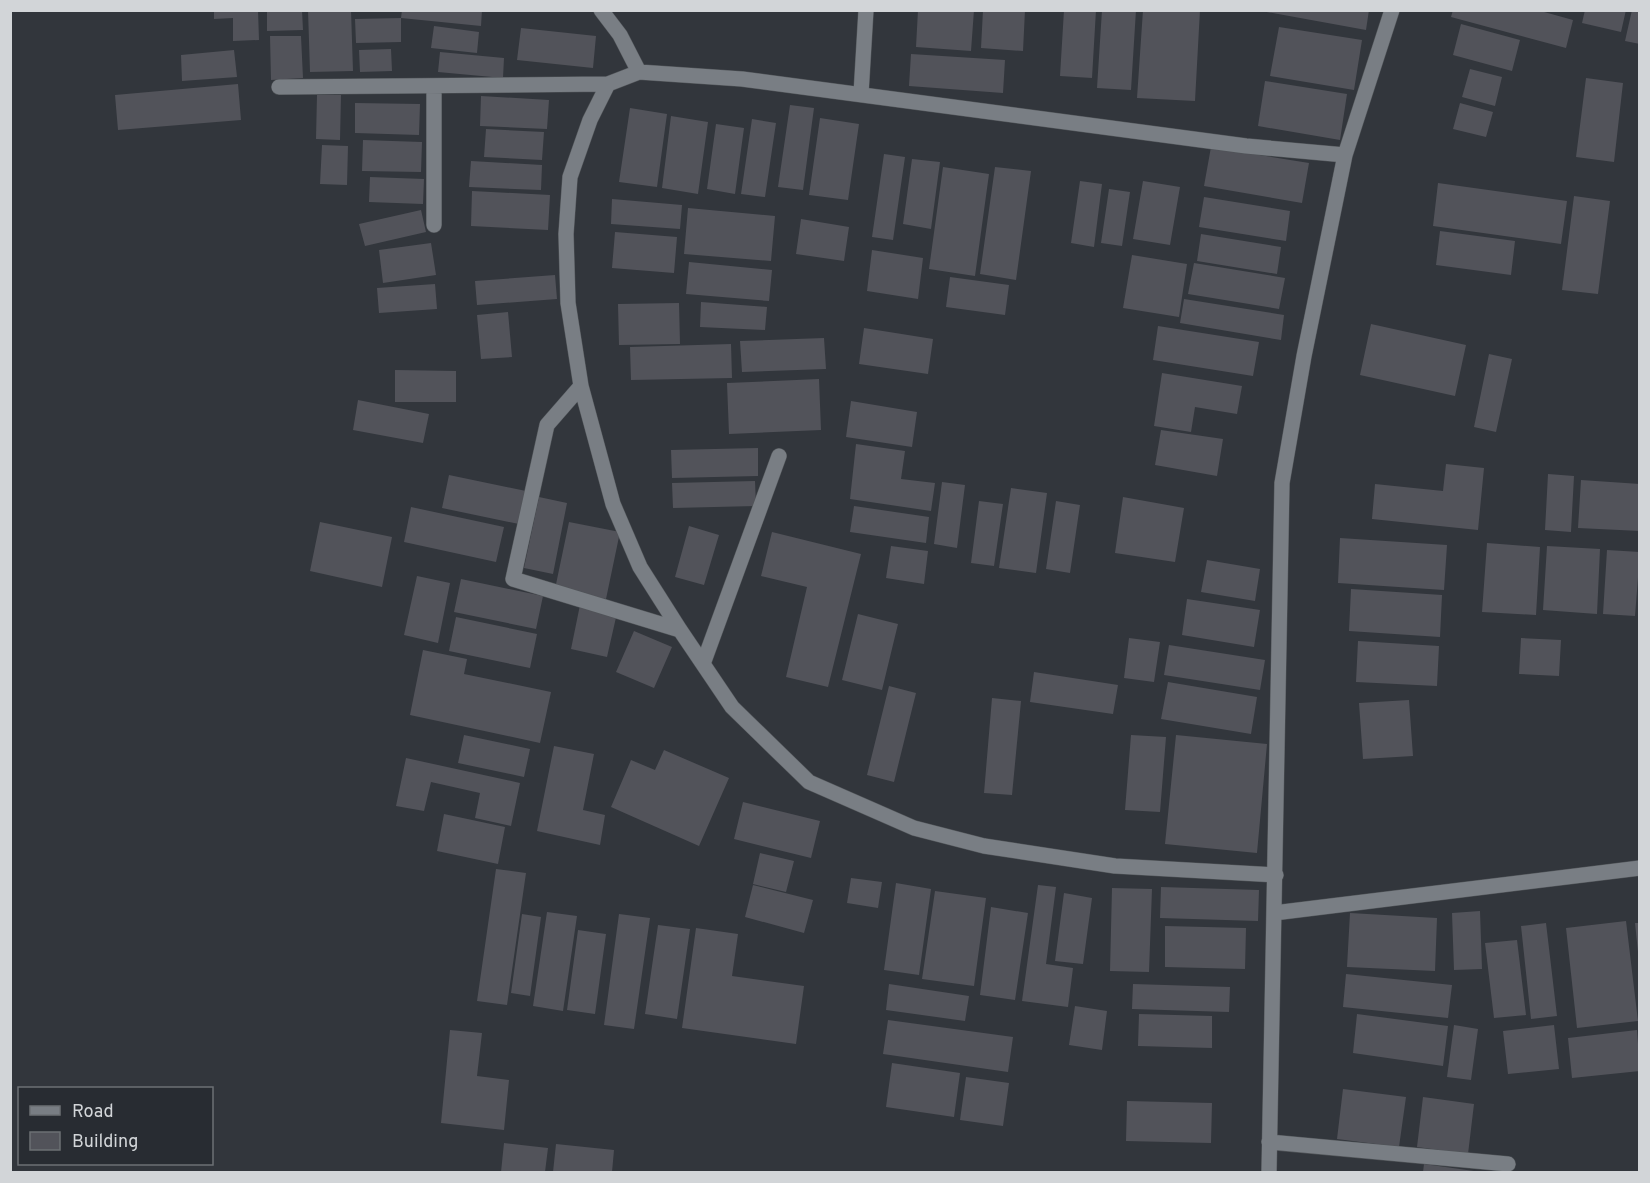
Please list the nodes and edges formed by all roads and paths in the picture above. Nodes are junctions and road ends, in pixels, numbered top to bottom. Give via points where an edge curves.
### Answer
1 (601, 10) edge
2 (866, 10) edge
3 (1392, 10) edge
4 (639, 72) junction
5 (608, 84) junction
6 (279, 87) dead end
7 (434, 87) junction
8 (861, 94) junction
9 (1345, 155) junction
10 (434, 225) dead end
11 (581, 386) junction
12 (779, 456) dead end
13 (680, 630) junction
14 (703, 664) junction
15 (1640, 868) edge
16 (1276, 875) junction
17 (1274, 913) junction
18 (1269, 1142) junction
19 (1508, 1164) dead end
20 (1269, 1173) edge

1 - 4 street via 620,35
2 - 8 street
3 - 9 street
4 - 5 street
4 - 8 street via 742,79
5 - 7 street
5 - 11 street via 590,120 570,177 566,234 568,303
6 - 7 street
7 - 10 street
8 - 9 street via 1246,146
9 - 16 street via 1282,483
11 - 13 street via 613,504 640,567
11 - 13 street via 548,425 513,579
12 - 14 street
13 - 14 street
14 - 16 street via 732,707 809,782 914,828 984,846 1115,866
15 - 17 street
16 - 17 street
17 - 18 street
18 - 19 street
18 - 20 street

